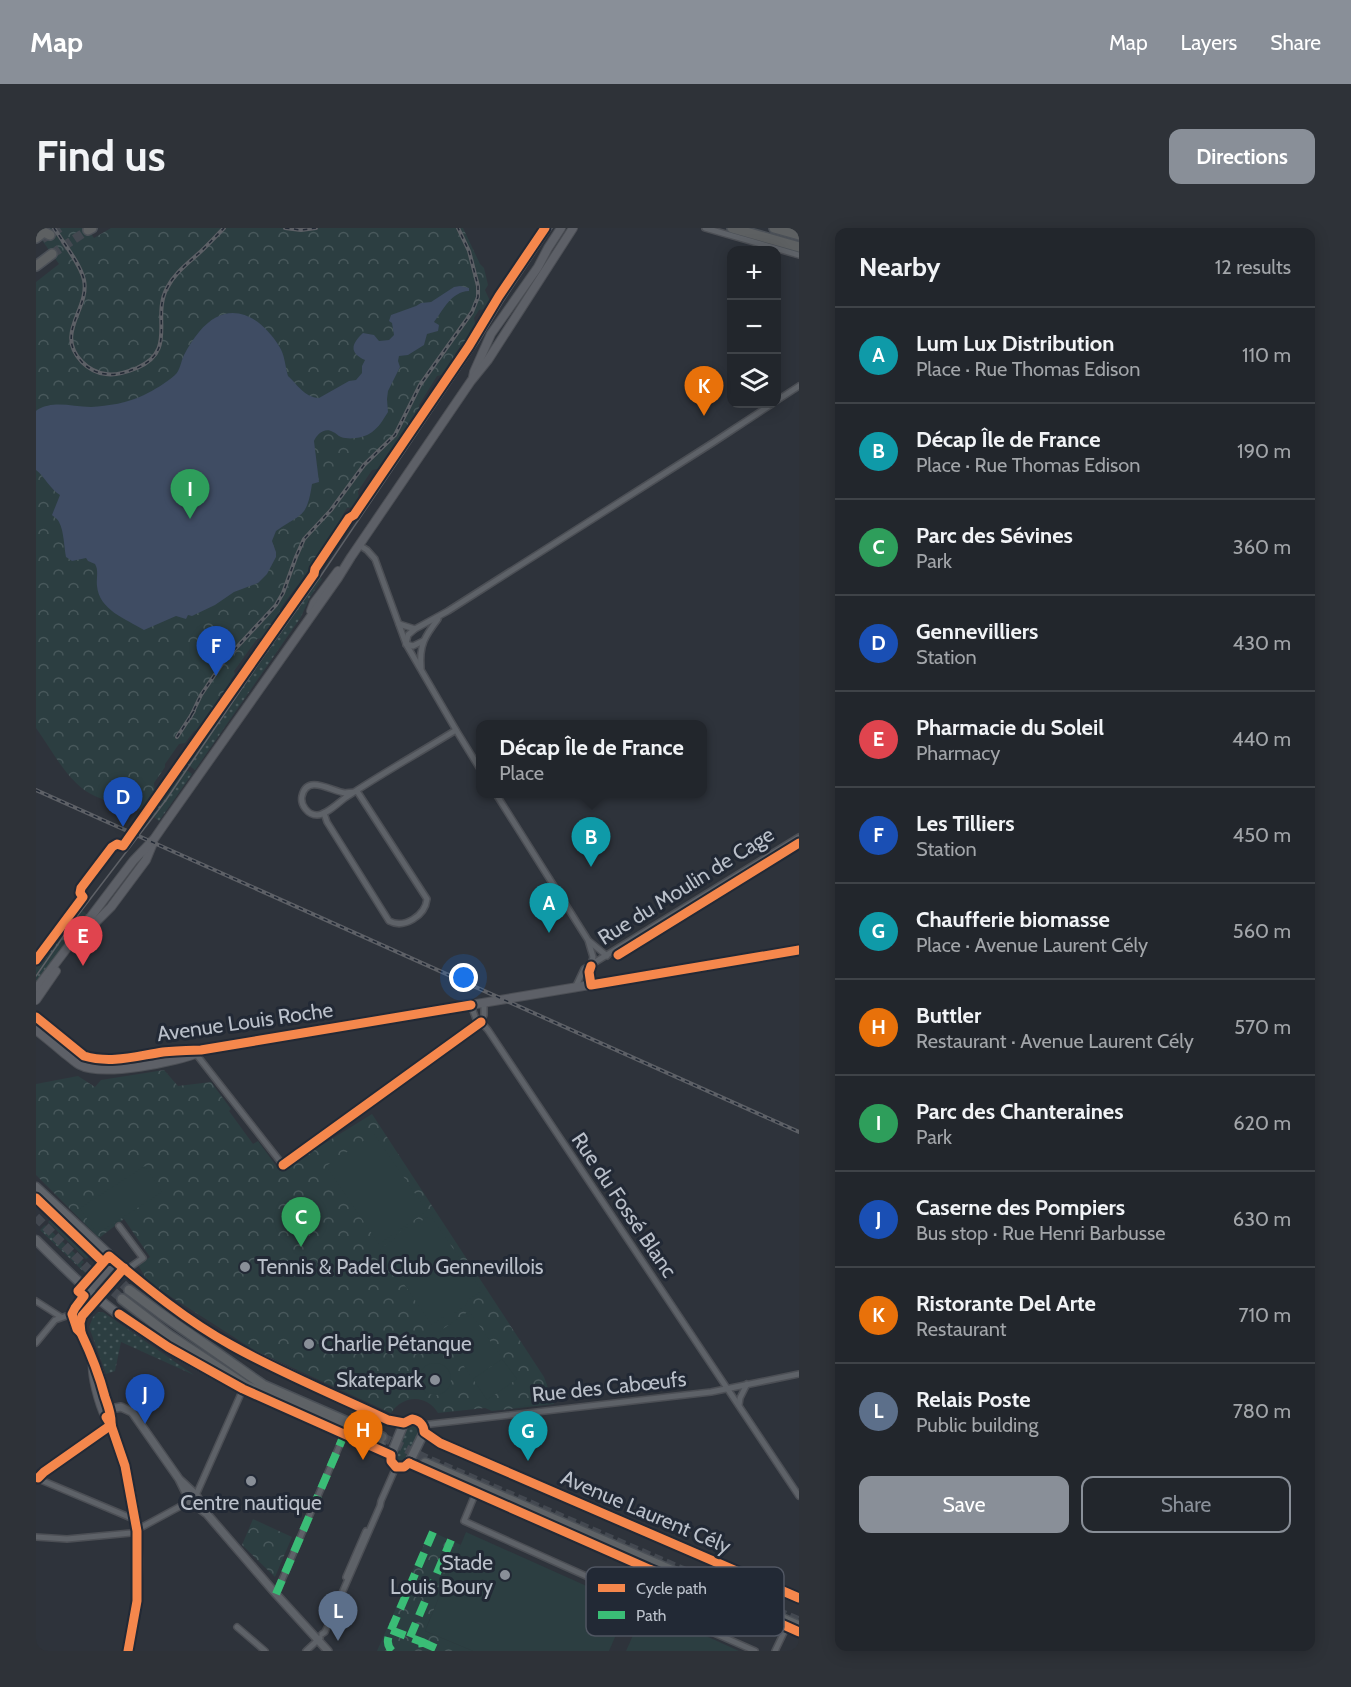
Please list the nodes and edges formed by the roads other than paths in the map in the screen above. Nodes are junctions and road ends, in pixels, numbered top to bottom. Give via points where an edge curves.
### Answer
1 (561, 228) edge
2 (573, 228) edge
3 (705, 228) edge
4 (732, 228) edge
5 (774, 228) edge
6 (799, 235) edge
7 (799, 247) edge
8 (52, 254) tunnel mouth
9 (799, 255) edge
10 (36, 266) edge
11 (509, 307) junction
12 (518, 313) junction
13 (473, 378) junction
14 (799, 386) edge
15 (781, 398) edge
16 (766, 408) edge
17 (359, 545) junction
18 (441, 615) junction
19 (399, 624) junction
20 (415, 629) junction
21 (423, 641) junction
22 (406, 644) junction
23 (421, 670) junction
24 (456, 730) junction
25 (476, 762) edge
26 (356, 791) junction
27 (499, 798) edge
28 (324, 813) junction
29 (799, 837) edge
30 (154, 838) junction
31 (123, 846) dead end
32 (139, 855) junction
33 (146, 860) junction
34 (83, 897) dead end
35 (97, 909) junction
36 (105, 915) junction
37 (588, 940) junction
38 (799, 950) edge
39 (607, 956) junction
40 (591, 966) junction
41 (591, 985) junction
42 (575, 988) junction
43 (36, 989) edge
44 (36, 1000) edge
45 (484, 1003) junction
46 (471, 1005) junction
47 (36, 1017) edge
48 (481, 1022) junction
49 (36, 1030) edge
50 (207, 1049) junction
51 (196, 1054) junction
52 (36, 1187) edge
53 (119, 1227) dead end
54 (36, 1240) edge
55 (115, 1261) junction
56 (123, 1268) junction
57 (129, 1290) tunnel mouth
58 (89, 1291) junction
59 (98, 1298) junction
60 (122, 1299) tunnel mouth
61 (36, 1301) edge
62 (72, 1314) junction
63 (61, 1317) junction
64 (80, 1323) junction
65 (81, 1333) junction
66 (36, 1343) edge
67 (799, 1374) edge
68 (747, 1384) junction
69 (243, 1389) junction
70 (727, 1389) junction
71 (740, 1407) junction
72 (106, 1410) junction
73 (404, 1423) junction
74 (111, 1425) junction
75 (423, 1429) junction
76 (344, 1435) junction
77 (391, 1455) junction
78 (409, 1463) junction
79 (425, 1463) dead end
80 (396, 1467) junction
81 (37, 1478) edge
82 (476, 1492) junction
83 (799, 1496) edge
84 (193, 1498) junction
85 (136, 1520) junction
86 (137, 1531) junction
87 (36, 1537) edge
88 (645, 1567) edge
89 (664, 1567) edge
90 (727, 1567) edge
91 (586, 1576) edge
92 (784, 1592) edge
93 (276, 1594) junction
94 (799, 1598) edge
95 (784, 1619) edge
96 (784, 1625) edge
97 (787, 1626) junction
98 (799, 1626) edge
99 (237, 1627) dead end
100 (784, 1632) edge
101 (799, 1632) edge
102 (721, 1636) edge
103 (782, 1636) edge
104 (318, 1640) junction
105 (128, 1651) edge
106 (265, 1651) edge
107 (308, 1651) edge
108 (328, 1651) edge
109 (755, 1651) edge
110 (775, 1651) edge

1 - 11 main road
2 - 12 main road
3 - 9 street
4 - 7 highway
5 - 6 highway
8 - 10 highway
11 - 12 main road
11 - 13 main road via 487,341
12 - 13 main road
13 - 17 main road
14 - 15 street
16 - 18 street
17 - 19 street via 375,559
17 - 30 main road via 329,581 306,621
18 - 20 street
18 - 21 street
19 - 20 street
19 - 22 street
20 - 22 street via 408,634
21 - 22 street
21 - 23 street
22 - 23 street
23 - 24 street
24 - 25 street
24 - 26 street
26 - 28 street
26 - 28 street via 345,793 316,784 308,786 301,802 310,813
26 - 28 street via 427,899 420,914 411,921 389,921
27 - 37 street
29 - 39 street, Rue du Moulin de Cage
30 - 32 main road
30 - 33 main road
31 - 34 street via 117,844 108,852 81,888
32 - 33 main road
32 - 35 main road
33 - 36 main road
35 - 36 main road
35 - 43 main road
36 - 44 main road via 78,941
37 - 39 street
37 - 40 street via 593,955
38 - 41 main road, Avenue Louis Roche
39 - 40 street, Rue du Moulin de Cage
40 - 41 street, Rue du Moulin de Cage
40 - 42 street, Rue du Moulin de Cage via 582,972
41 - 42 main road, Avenue Louis Roche
42 - 45 main road, Avenue Louis Roche
45 - 46 main road, Avenue Louis Roche
45 - 48 street
46 - 48 street, Rue du Fossé Blanc
46 - 50 main road, Avenue Louis Roche
47 - 50 main road, Avenue Louis Roche via 93,1059
48 - 51 street via 283,1165
48 - 70 street, Rue du Fossé Blanc
49 - 51 main road, Avenue Louis Roche via 81,1066 96,1069 161,1063
50 - 51 main road, Avenue Louis Roche
52 - 55 main road, Avenue Laurent Cély
53 - 56 street via 143,1258
54 - 58 main road
55 - 56 main road, Avenue Laurent Cély
55 - 58 main road
56 - 59 main road
56 - 73 main road, Avenue Laurent Cély via 229,1344 388,1420
57 - 60 highway via 263,1385 381,1440 245,1385
58 - 59 main road
58 - 62 main road
59 - 64 main road
59 - 69 main road via 159,1341
61 - 63 street
62 - 63 street
62 - 64 main road
62 - 65 main road
63 - 66 street
64 - 65 main road
65 - 72 main road via 99,1372
67 - 68 street, Rue des Cabœufs
68 - 70 street, Rue des Cabœufs
68 - 71 street
69 - 76 main road
69 - 84 street
70 - 71 street, Rue du Fossé Blanc
70 - 75 street, Rue des Cabœufs
71 - 83 street, Rue du Fossé Blanc
72 - 74 main road
72 - 84 street via 121,1407 132,1412
73 - 75 main road, Avenue Laurent Cély via 412,1419
73 - 77 main road
74 - 81 street
74 - 85 main road via 125,1466
75 - 78 main road
75 - 90 main road, Avenue Laurent Cély via 440,1443
76 - 77 main road
76 - 93 street
77 - 80 main road
78 - 80 main road
78 - 82 main road
79 - 89 highway
80 - 104 street
81 - 85 street
82 - 88 main road
82 - 91 street via 464,1521
84 - 86 street
84 - 93 street
85 - 86 main road
86 - 87 street via 68,1539
86 - 105 main road via 137,1601
92 - 94 main road, Avenue Laurent Cély
93 - 104 street
95 - 98 highway
96 - 97 main road
97 - 100 street
97 - 101 main road
99 - 106 street
102 - 109 street
103 - 110 street
104 - 107 street
104 - 108 street

